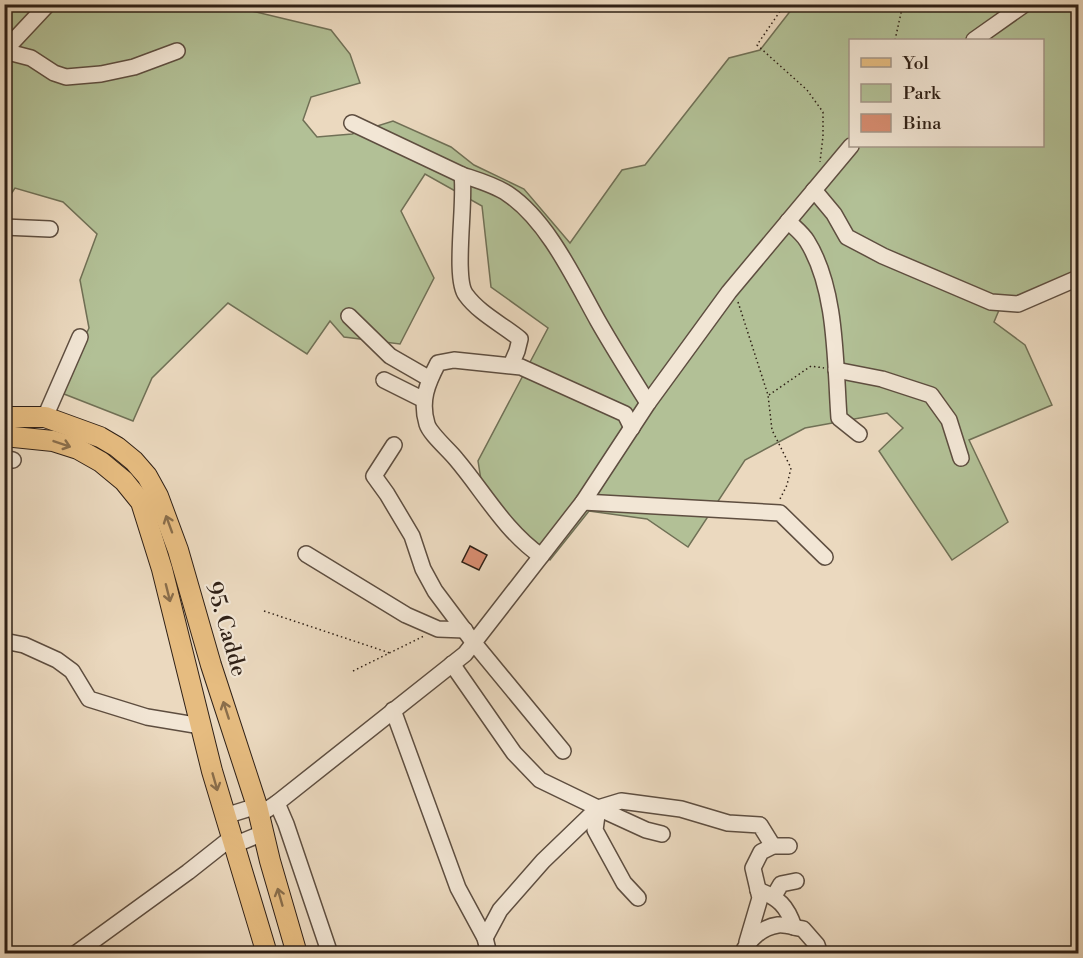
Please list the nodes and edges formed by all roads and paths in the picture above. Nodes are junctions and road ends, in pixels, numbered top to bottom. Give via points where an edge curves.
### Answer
1 (48, 4) edge
2 (784, 4) edge
3 (903, 4) edge
4 (1025, 4) edge
5 (895, 39) edge
6 (975, 39) edge
7 (4, 51) edge
8 (177, 51) dead end
9 (352, 123) dead end
10 (850, 147) edge
11 (820, 166) dead end
12 (462, 175) junction
13 (814, 189) junction
14 (788, 221) junction
15 (4, 227) edge
16 (50, 229) dead end
17 (1078, 278) edge
18 (734, 287) junction
19 (349, 316) dead end
20 (80, 337) dead end
21 (511, 364) junction
22 (836, 370) junction
23 (430, 379) junction
24 (384, 380) dead end
25 (768, 395) junction
26 (424, 400) junction
27 (648, 403) junction
28 (4, 417) edge
29 (45, 417) junction
30 (632, 428) junction
31 (859, 434) dead end
32 (4, 436) edge
33 (394, 445) dead end
34 (961, 458) dead end
35 (583, 502) junction
36 (772, 513) junction
37 (306, 554) dead end
38 (541, 556) junction
39 (825, 557) dead end
40 (264, 611) dead end
41 (438, 629) junction
42 (470, 636) junction
43 (4, 641) edge
44 (390, 653) junction
45 (452, 664) junction
46 (353, 671) dead end
47 (393, 710) junction
48 (201, 726) junction
49 (563, 751) dead end
50 (277, 803) junction
51 (598, 808) junction
52 (225, 816) junction
53 (259, 818) junction
54 (662, 834) dead end
55 (233, 842) junction
56 (773, 846) junction
57 (789, 846) dead end
58 (796, 881) dead end
59 (758, 890) junction
60 (774, 896) junction
61 (638, 898) dead end
62 (794, 927) junction
63 (485, 938) junction
64 (744, 948) edge
65 (75, 954) edge
66 (267, 954) edge
67 (297, 954) edge
68 (330, 954) edge
69 (489, 954) edge
70 (820, 954) edge

1 - 7 street
2 - 11 path via 757,45 807,90 823,112
3 - 5 path
4 - 6 street
7 - 8 street via 31,58 66,77 134,67
9 - 12 street
10 - 13 street
12 - 21 street via 460,271 464,294 520,339
12 - 27 street via 508,194 531,215 555,247
13 - 14 street
13 - 17 street via 847,237 991,302 1018,304
14 - 18 street
14 - 22 street via 807,240 822,274 832,321
15 - 16 street
18 - 25 path
18 - 27 street
19 - 23 street via 390,356
20 - 29 street
21 - 23 street via 453,360 438,363
21 - 30 street via 625,414
22 - 25 path via 811,366
22 - 31 street via 839,418
22 - 34 street via 931,394 949,420
23 - 26 street
24 - 26 street
25 - 36 path via 772,430 791,468
26 - 38 street via 427,428 524,544
27 - 30 street
28 - 29 main road, 95. Cadde
53 -> 29 main road, 95. Cadde via 158,496 134,460 117,447
30 - 35 street
32 -> 48 main road, 95. Cadde via 53,441 78,449 124,481 141,502
33 - 42 street via 374,476 412,536 435,591
35 - 36 street
35 - 38 street
36 - 39 street via 780,513
37 - 41 street via 406,615
38 - 42 street
40 - 44 path
41 - 42 street
41 - 44 path
42 - 45 street via 465,654
42 - 49 street
43 - 48 street via 57,660 72,671 89,699 121,711
44 - 46 path
45 - 47 street
45 - 51 street via 514,753 540,780
47 - 50 street
47 - 63 street via 458,888
48 -> 52 main road, 95. Cadde
50 - 53 street
50 - 68 street
51 - 54 street
51 - 56 street via 621,801 681,809 728,823 760,825
51 - 61 street via 595,830 624,884
51 - 63 street via 500,910
52 - 53 street
52 - 55 main road, 95. Cadde
53 - 55 street
67 -> 53 main road, 95. Cadde
55 - 65 street
55 - 66 main road, 95. Cadde
56 - 57 street
56 - 59 street via 762,852 753,868
58 - 60 street via 782,884
59 - 60 street
59 - 64 street via 760,898
60 - 62 street via 789,912
62 - 64 street via 778,925 759,934
62 - 70 street via 803,929
63 - 69 street

